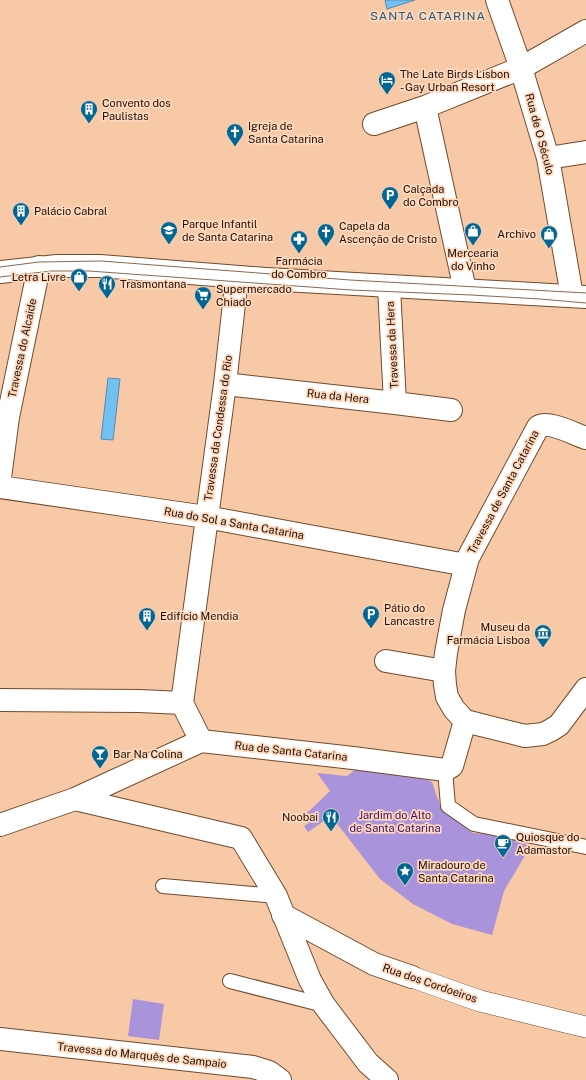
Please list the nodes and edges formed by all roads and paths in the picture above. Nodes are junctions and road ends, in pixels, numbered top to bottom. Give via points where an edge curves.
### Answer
1 (497, 0) edge
2 (586, 31) edge
3 (521, 68) junction
4 (426, 107) junction
5 (374, 124) dead end
6 (586, 152) edge
7 (548, 158) junction
8 (48, 266) junction
9 (0, 272) edge
10 (237, 277) junction
11 (389, 287) junction
12 (465, 290) junction
13 (579, 296) edge
14 (225, 384) junction
15 (395, 403) junction
16 (451, 410) dead end
17 (586, 438) edge
18 (0, 478) edge
19 (0, 487) edge
20 (206, 517) junction
21 (466, 565) junction
22 (386, 661) dead end
23 (444, 671) junction
24 (586, 689) edge
25 (0, 700) edge
26 (182, 704) junction
27 (465, 721) junction
28 (201, 741) junction
29 (445, 770) junction
30 (75, 798) junction
31 (0, 825) edge
32 (586, 847) edge
33 (162, 886) dead end
34 (279, 905) junction
35 (412, 977) joint
36 (230, 981) dead end
37 (324, 1004) junction
38 (586, 1027) edge
39 (0, 1039) edge
40 (280, 1080) edge
41 (387, 1080) edge

1 - 3 street, Rua de O Século
2 - 3 street
3 - 4 street
3 - 7 street, Rua de O Século
4 - 5 street
4 - 12 street
6 - 7 street
7 - 13 street, Rua de O Século
8 - 9 street
8 - 10 street via 100,266
8 - 18 street, Travessa do Alcaide via 8,417
10 - 11 street
10 - 14 street, Travessa da Condessa do Rio
11 - 12 street
11 - 15 street, Travessa da Hera
12 - 13 street
14 - 15 street, Rua da Hera
14 - 20 street, Travessa da Condessa do Rio
15 - 16 street, Rua da Hera
17 - 21 street, Travessa de Santa Catarina via 549,425 542,424 535,430
19 - 20 street, Rua do Sol a Santa Catarina
20 - 21 street, Rua do Sol a Santa Catarina
20 - 26 street, Travessa da Condessa do Rio
21 - 23 street, Travessa de Santa Catarina via 450,630
22 - 23 street
23 - 27 street, Travessa de Santa Catarina via 447,696
24 - 27 street via 559,725 543,734 525,736
25 - 26 street via 140,701
26 - 28 street
27 - 29 street via 452,766
28 - 29 street, Rua de Santa Catarina
28 - 30 street
29 - 32 lane via 448,806 474,824
30 - 31 street
30 - 34 street via 241,838
33 - 34 lane
34 - 35 street, Rua dos Cordoeiros via 374,964
34 - 37 street via 310,980
35 - 38 street, Rua dos Cordoeiros via 480,1001
36 - 37 lane
37 - 41 street via 368,1064
39 - 40 street, Travessa do Marquês de Sampaio via 253,1067 269,1072

